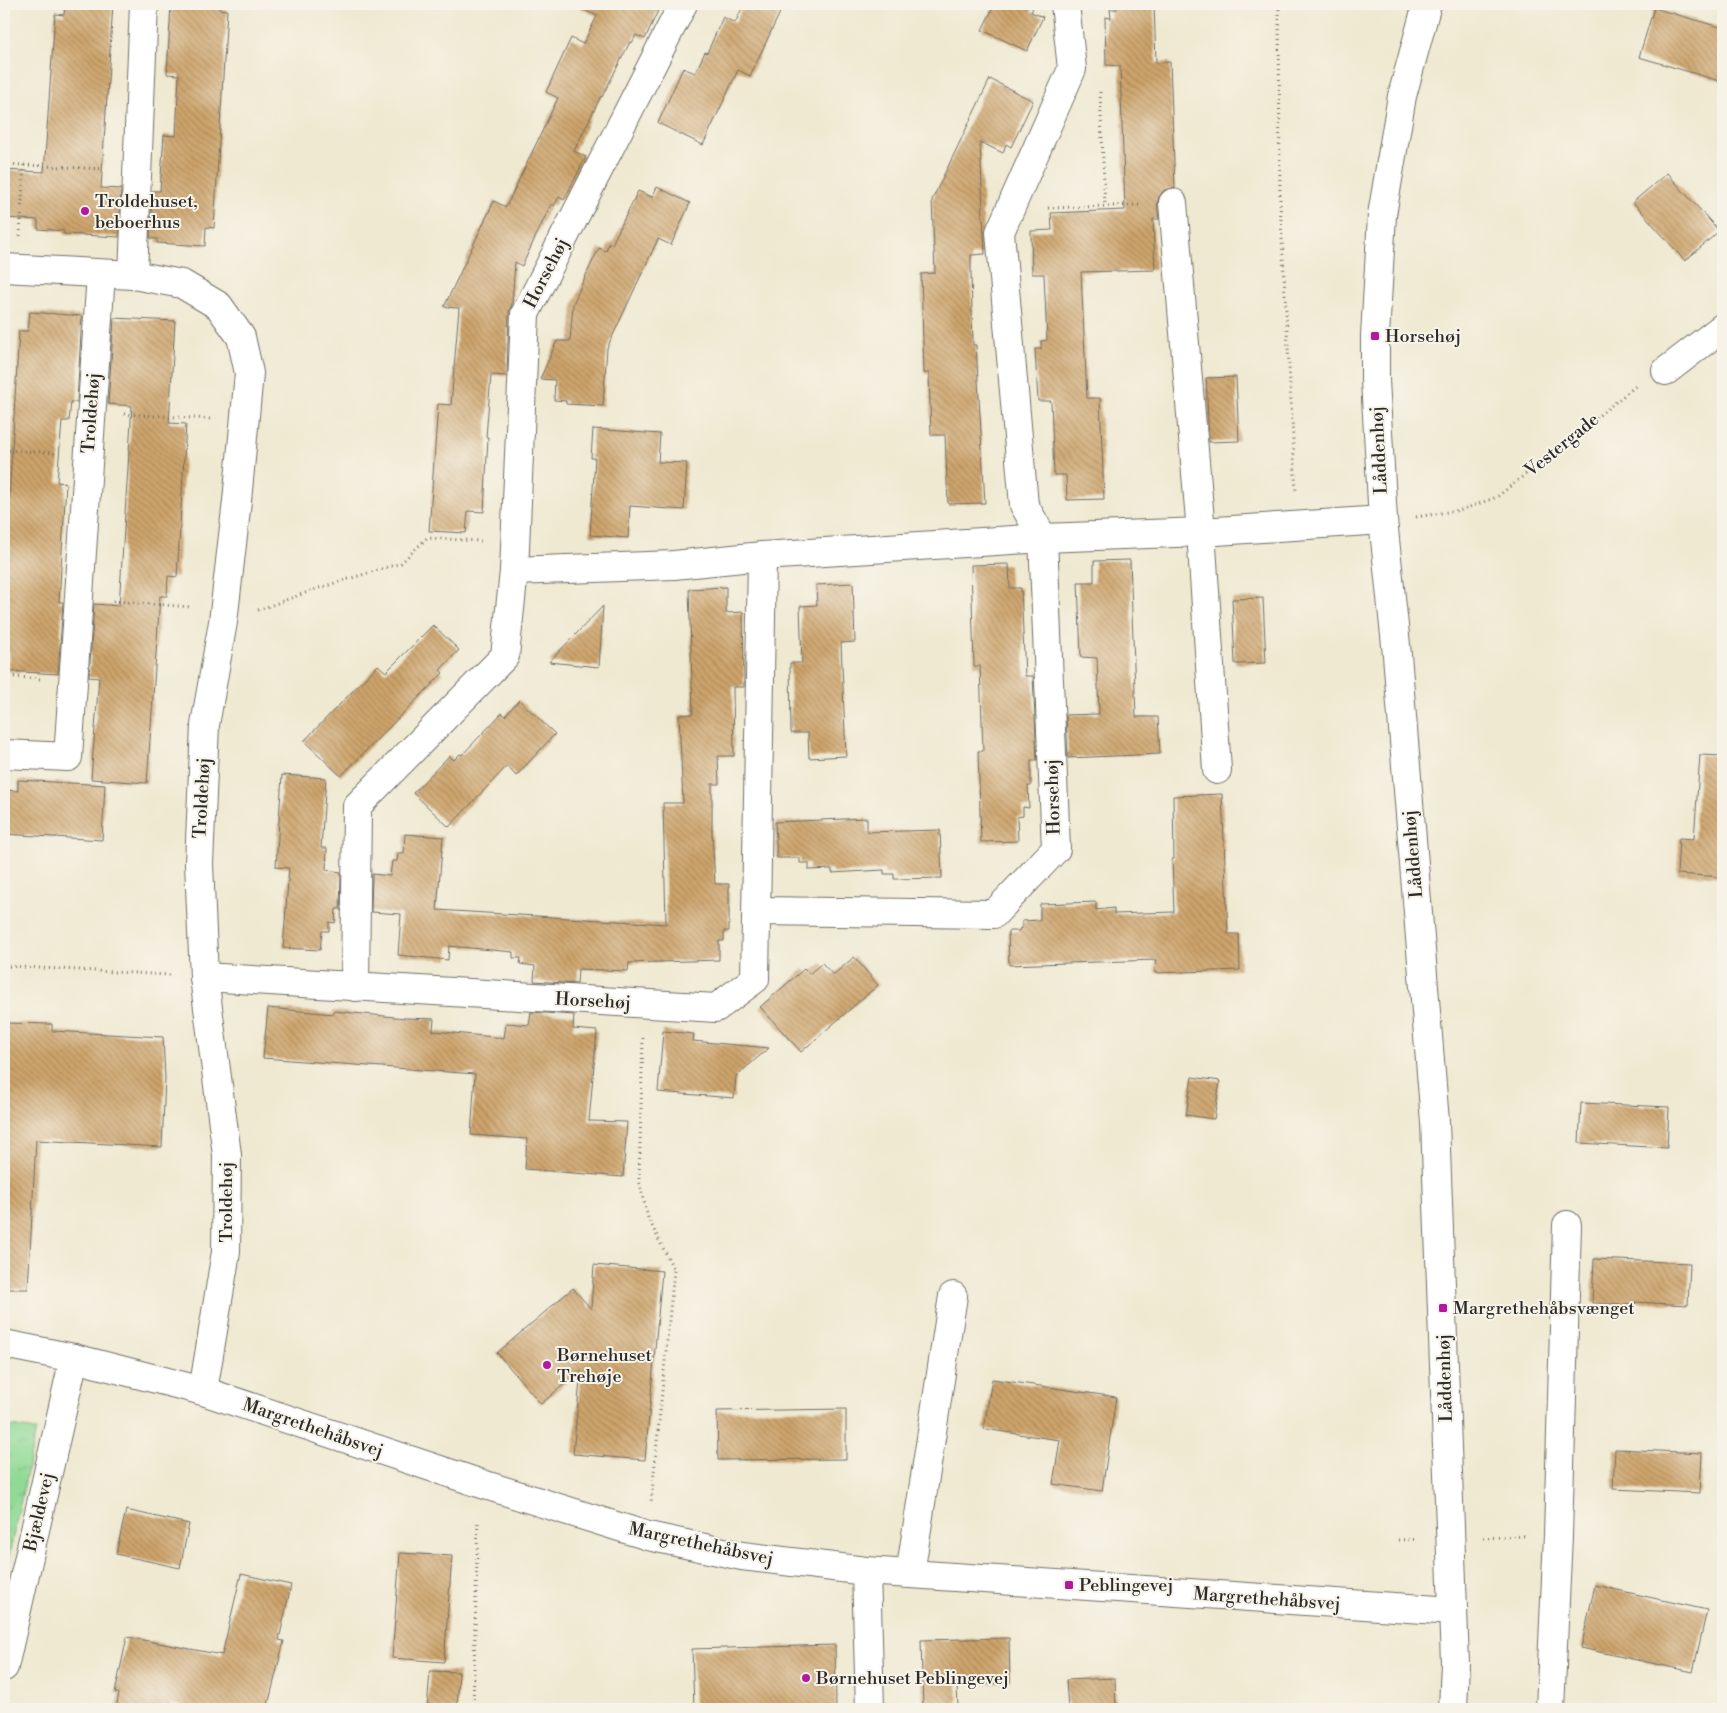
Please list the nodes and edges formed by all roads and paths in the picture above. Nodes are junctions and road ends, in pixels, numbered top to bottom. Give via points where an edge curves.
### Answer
1 (144, 4) edge
2 (683, 4) edge
3 (1065, 4) edge
4 (1279, 4) edge
5 (1427, 4) edge
6 (1070, 74) junction
7 (4, 164) edge
8 (24, 165) junction
9 (137, 170) junction
10 (1173, 204) joint
11 (1105, 206) junction
12 (1010, 209) junction
13 (11, 268) edge
14 (101, 274) junction
15 (133, 275) junction
16 (1723, 327) edge
17 (1666, 371) joint
18 (91, 412) junction
19 (245, 421) junction
20 (4, 450) edge
21 (88, 455) junction
22 (1383, 520) junction
23 (1298, 526) junction
24 (1201, 532) junction
25 (1043, 538) junction
26 (514, 543) junction
27 (762, 556) junction
28 (514, 570) junction
29 (78, 598) junction
30 (224, 616) junction
31 (4, 754) edge
32 (1217, 770) dead end
33 (756, 912) junction
34 (4, 966) edge
35 (204, 977) junction
36 (354, 987) junction
37 (644, 1004) junction
38 (1568, 1225) dead end
39 (953, 1296) dead end
40 (4, 1344) edge
41 (74, 1358) junction
42 (203, 1391) junction
43 (479, 1483) junction
44 (1558, 1535) junction
45 (648, 1536) junction
46 (1451, 1539) junction
47 (866, 1571) junction
48 (910, 1574) junction
49 (1453, 1612) junction
50 (4, 1666) edge
51 (473, 1709) edge
52 (870, 1709) edge
53 (1453, 1709) edge
54 (1550, 1709) edge

1 - 9 street
2 - 26 street, Horsehøj via 525,314
3 - 6 street, Horsehøj
4 - 23 path via 1280,202
5 - 22 street, Låddenhøj via 1402,96 1382,215 1375,380
6 - 11 path via 1100,91
6 - 12 street, Horsehøj
7 - 8 path
8 - 9 path
8 - 13 path
9 - 15 street
10 - 11 path
10 - 24 street
11 - 12 path
12 - 25 street, Horsehøj via 1000,232 1024,505
13 - 14 street, Troldehøj
14 - 15 street, Troldehøj
14 - 18 street, Troldehøj
15 - 19 street, Troldehøj via 182,284 219,306 241,337 249,373
16 - 17 street
17 - 22 path, Vestergade via 1636,385 1497,497 1461,510
18 - 19 path
18 - 21 street, Troldehøj
19 - 30 street, Troldehøj
20 - 21 path
21 - 29 street, Troldehøj
22 - 23 street
22 - 46 street, Låddenhøj via 1435,1122
23 - 24 street
24 - 25 street
24 - 32 street
25 - 27 street
25 - 33 street, Horsehøj via 1056,849 994,914
26 - 28 street, Horsehøj
26 - 30 path via 427,538 401,564
27 - 28 street via 674,565
27 - 33 street, Horsehøj
28 - 36 street, Horsehøj via 505,656 357,806
29 - 30 path
29 - 31 street, Troldehøj via 68,757
30 - 35 street, Troldehøj via 205,725 199,864
33 - 37 street, Horsehøj via 755,979 716,1008
34 - 35 path
35 - 36 street, Horsehøj
35 - 42 street, Troldehøj via 227,1155 226,1252
36 - 37 street, Horsehøj
37 - 45 path via 639,1180 648,1218 674,1270
38 - 44 street
39 - 48 street
40 - 41 street, Margrethehåbsvej
41 - 42 street, Margrethehåbsvej
41 - 50 street, Bjældevej
42 - 43 street, Margrethehåbsvej
43 - 45 street, Margrethehåbsvej
43 - 51 path
44 - 46 path
44 - 54 street
45 - 47 street, Margrethehåbsvej via 742,1556
46 - 49 street, Låddenhøj
47 - 48 street, Margrethehåbsvej
47 - 52 street
48 - 49 street, Margrethehåbsvej
49 - 53 street, Låddenhøj

